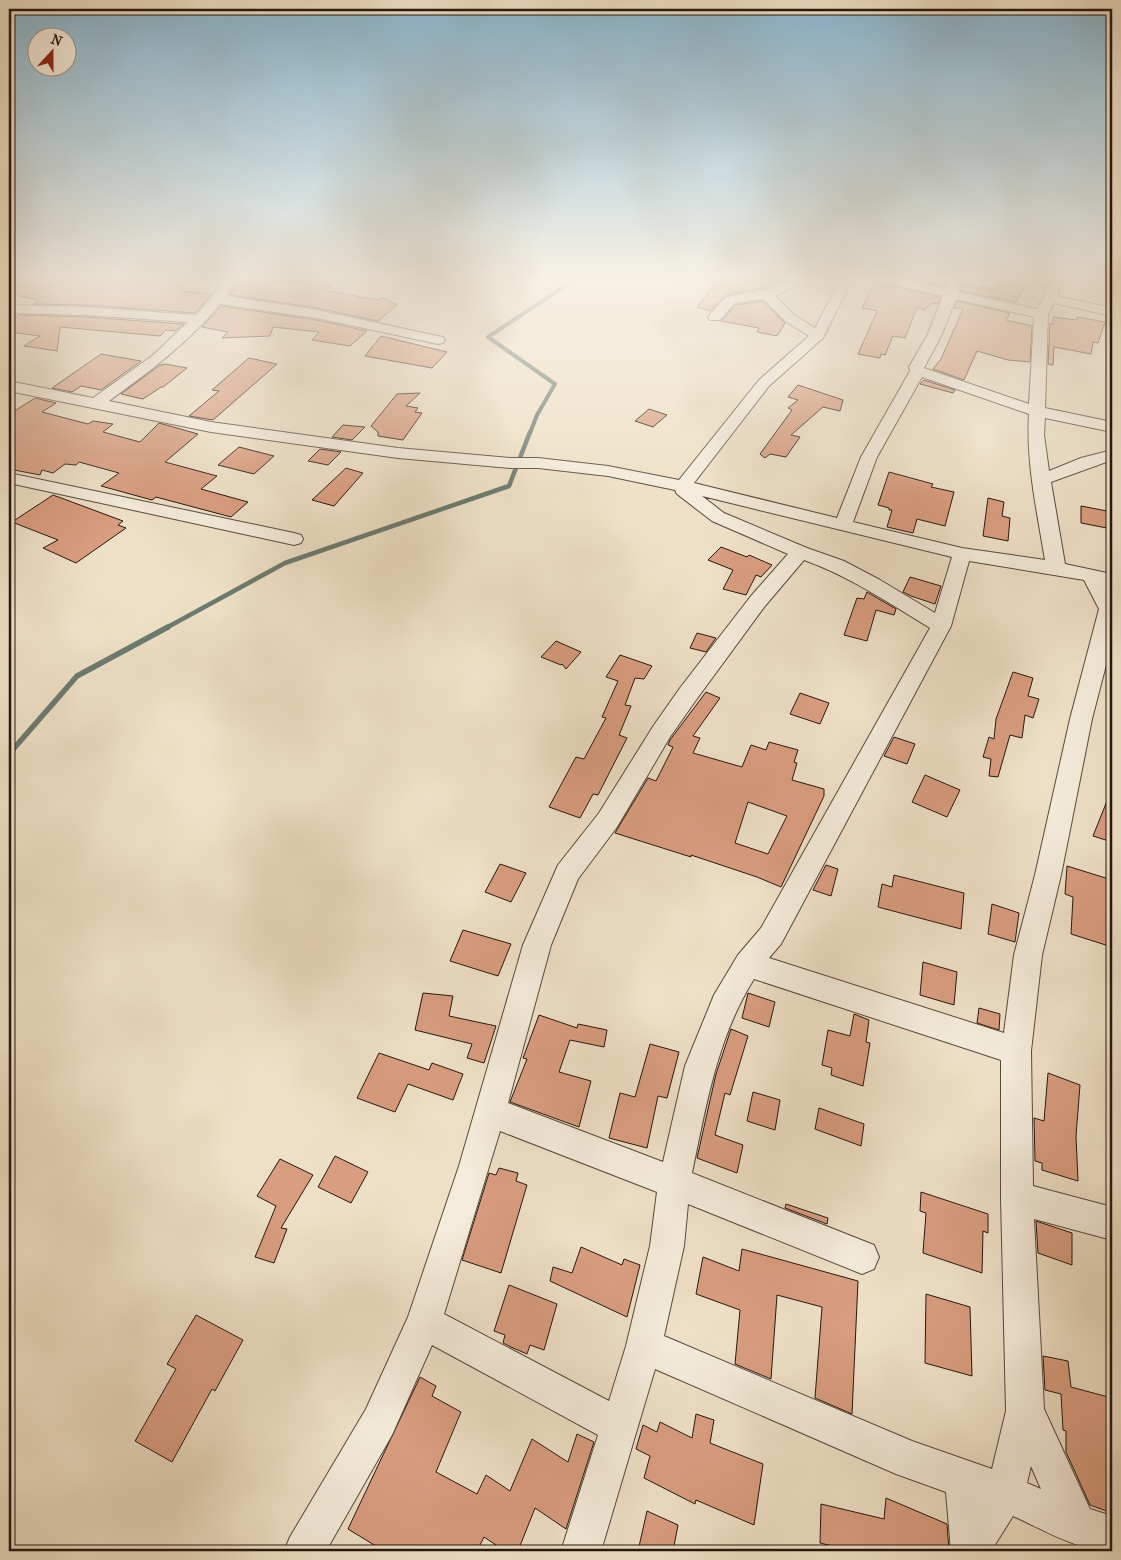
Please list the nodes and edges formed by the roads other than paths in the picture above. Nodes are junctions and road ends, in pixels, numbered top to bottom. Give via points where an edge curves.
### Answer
1 (166, 351) edge
2 (800, 351) edge
3 (926, 351) edge
4 (1039, 351) edge
5 (918, 371) junction
6 (9, 386) edge
7 (95, 404) junction
8 (1036, 411) junction
9 (1112, 427) edge
10 (1112, 456) edge
11 (9, 478) edge
12 (1042, 480) junction
13 (27, 482) junction
14 (681, 486) junction
15 (9, 493) edge
16 (843, 525) junction
17 (294, 539) dead end
18 (800, 552) junction
19 (962, 554) junction
20 (1056, 568) junction
21 (1102, 578) edge
22 (941, 626) junction
23 (748, 964) junction
24 (1016, 1051) junction
25 (490, 1112) junction
26 (674, 1182) junction
27 (1017, 1198) junction
28 (1112, 1223) edge
29 (862, 1257) dead end
30 (424, 1322) junction
31 (644, 1346) junction
32 (1025, 1411) junction
33 (620, 1427) junction
34 (964, 1480) junction
35 (1005, 1493) junction
36 (1076, 1524) junction
37 (1112, 1536) edge
38 (313, 1548) edge
39 (971, 1549) edge
40 (581, 1551) edge

1 - 7 street
2 - 14 street via 764,383
3 - 5 street via 916,367
4 - 8 street
5 - 8 street
5 - 16 street via 869,457
6 - 7 street
7 - 14 street via 211,427 398,454 538,463 608,471
8 - 9 street
8 - 12 street
10 - 12 street
11 - 13 street
12 - 20 street
13 - 15 street
13 - 17 street
14 - 16 street
14 - 18 street via 718,517
16 - 19 street
18 - 22 street via 837,565
18 - 25 street via 758,601 688,694 608,820 567,873 537,945
19 - 20 street
19 - 22 street
20 - 21 street
21 - 24 street via 1108,618 1081,719 1028,955
22 - 23 street via 771,936
23 - 24 street
23 - 26 street via 728,995 700,1066
24 - 27 street
25 - 26 street
25 - 30 street
26 - 29 street
26 - 31 street via 667,1246
27 - 28 street
27 - 32 street
30 - 33 street
30 - 38 street via 379,1422
31 - 33 street
31 - 34 street
32 - 35 street
32 - 36 street
33 - 40 street
34 - 35 street
34 - 39 street
35 - 36 street
35 - 39 street
36 - 37 street

